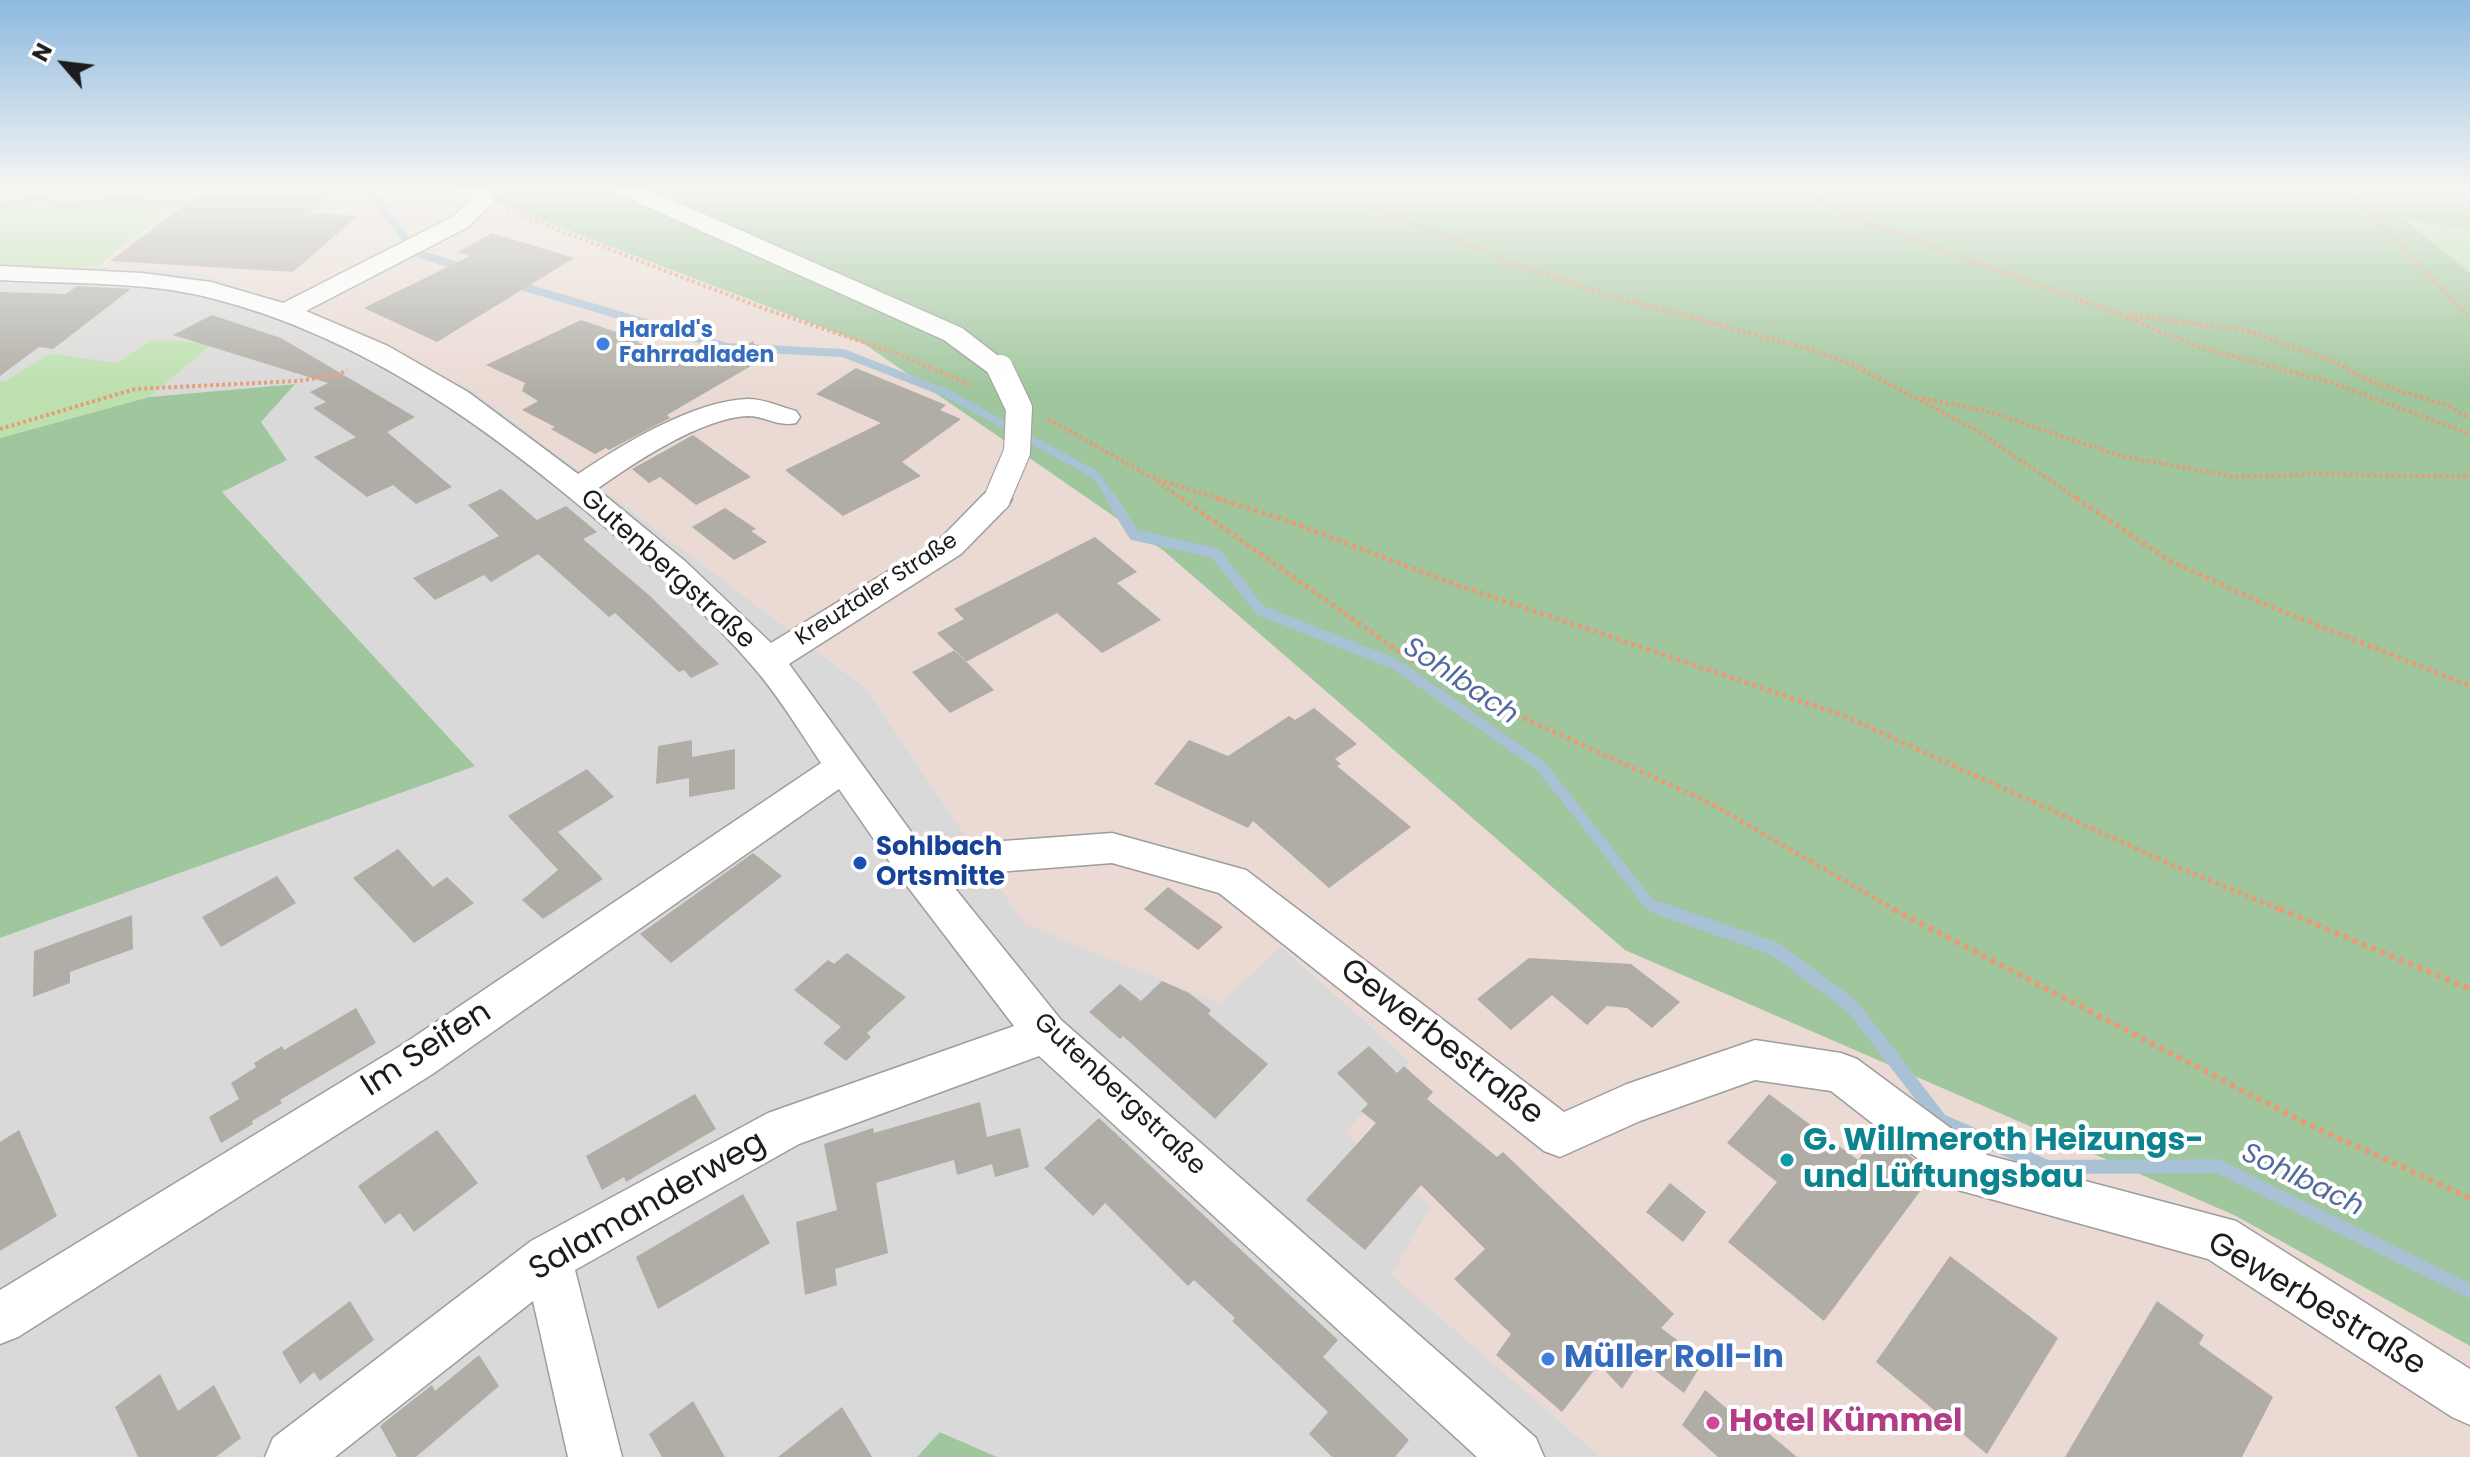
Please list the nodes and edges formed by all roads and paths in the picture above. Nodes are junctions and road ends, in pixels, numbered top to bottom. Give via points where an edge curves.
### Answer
1 (392, 257) edge
2 (633, 257) edge
3 (780, 257) edge
4 (1497, 257) edge
5 (1961, 257) edge
6 (2411, 257) edge
7 (0, 273) edge
8 (285, 312) junction
9 (2119, 314) junction
10 (2470, 318) edge
11 (379, 352) junction
12 (992, 379) junction
13 (1916, 397) junction
14 (1040, 415) dead end
15 (786, 417) dead end
16 (2470, 419) edge
17 (0, 429) edge
18 (2470, 434) edge
19 (1151, 477) junction
20 (2470, 477) edge
21 (578, 488) junction
22 (768, 661) junction
23 (2470, 686) edge
24 (845, 766) junction
25 (912, 863) junction
26 (2470, 989) edge
27 (1046, 1034) junction
28 (2470, 1198) edge
29 (548, 1258) junction
30 (0, 1319) edge
31 (2470, 1399) edge
32 (292, 1457) edge
33 (595, 1457) edge
34 (1517, 1457) edge

1 - 8 street
2 - 12 path via 765,309
3 - 12 street, Kreuztaler Straße via 953,334
4 - 13 path via 1590,289 1809,349
5 - 9 path
6 - 10 path
7 - 8 street, Gutenbergstraße via 211,290
8 - 11 street, Gutenbergstraße
9 - 16 path via 2248,331 2336,362 2367,380 2451,407
9 - 18 path via 2201,348 2327,381
11 - 17 path via 337,375 135,389
11 - 21 street, Gutenbergstraße via 458,398
12 - 22 street, Kreuztaler Straße, bridge via 1019,408 1017,452 997,499 950,547
13 - 20 path via 1987,411 2121,456 2236,477
13 - 23 path via 1976,430 2168,560 2275,609
14 - 19 path
15 - 21 street via 746,408 693,423 610,465
19 - 26 path via 1842,715 2170,864
19 - 28 path via 1453,686 1712,804 1929,930 2301,1121
21 - 22 street, Gutenbergstraße via 675,569
22 - 24 street, Gutenbergstraße
24 - 25 street, Gutenbergstraße
24 - 30 street, Im Seifen via 418,1059
25 - 27 street, Gutenbergstraße
25 - 31 street, Gewerbestraße via 1112,848 1232,881 1560,1136 1627,1105 1755,1060 1841,1073 1975,1174 2219,1238
27 - 29 street, Salamanderweg via 784,1128
27 - 34 street, Gutenbergstraße
29 - 32 street, Salamanderweg
29 - 33 street

